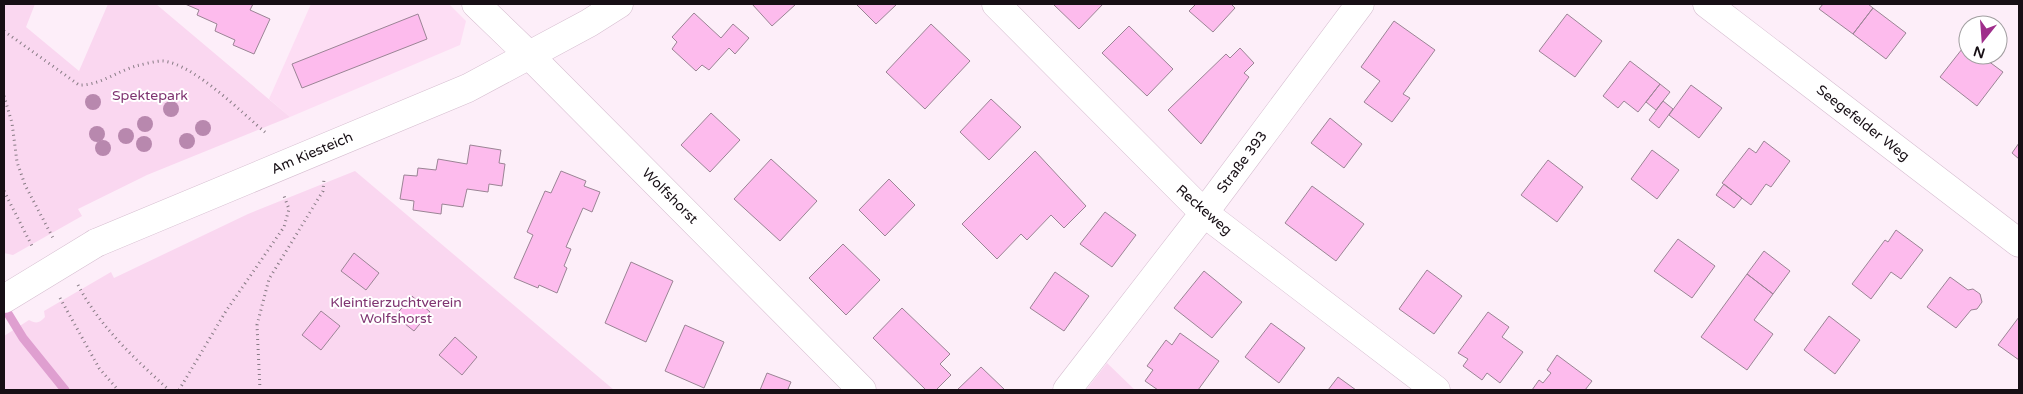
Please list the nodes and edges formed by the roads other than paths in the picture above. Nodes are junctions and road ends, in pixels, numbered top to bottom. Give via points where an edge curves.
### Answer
1 (476, 4) edge
2 (619, 4) edge
3 (996, 4) edge
4 (1360, 4) edge
5 (1707, 4) edge
6 (530, 56) junction
7 (1204, 214) junction
8 (2019, 243) edge
9 (4, 299) edge
10 (862, 390) edge
11 (1067, 390) edge
12 (1436, 390) edge

1 - 6 street, Wolfshorst
2 - 6 street, Am Kiesteich
3 - 7 street, Reckeweg
4 - 7 street, Straße 393
5 - 8 street, Seegefelder Weg
6 - 9 street, Am Kiesteich, bridge via 468,88 96,243
6 - 10 street, Wolfshorst
7 - 11 street, Straße 393
7 - 12 street, Reckeweg

